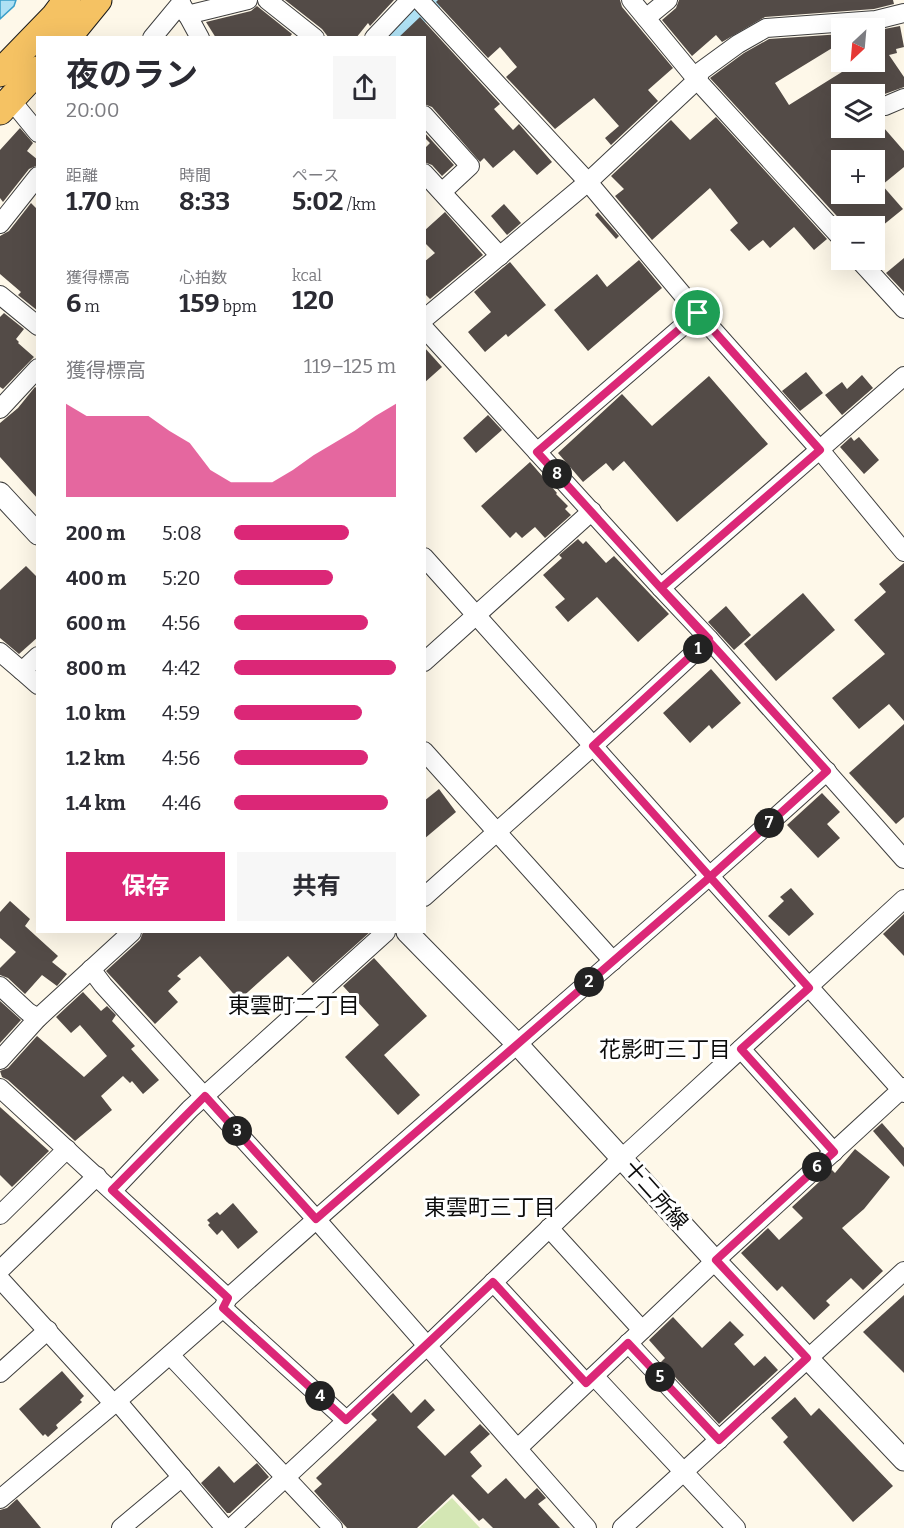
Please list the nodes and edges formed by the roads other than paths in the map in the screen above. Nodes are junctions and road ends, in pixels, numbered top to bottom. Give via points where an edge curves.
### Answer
1 (67, 0) edge
2 (98, 0) edge
3 (248, 0) edge
4 (267, 0) edge
5 (410, 0) edge
6 (419, 0) edge
7 (631, 0) edge
8 (668, 0) edge
9 (182, 6) edge
10 (904, 13) edge
11 (646, 18) junction
12 (36, 36) edge
13 (36, 36) edge
14 (69, 36) edge
15 (154, 36) edge
16 (199, 36) edge
17 (312, 36) edge
18 (376, 36) edge
19 (36, 72) edge
20 (0, 74) edge
21 (697, 80) junction
22 (904, 98) edge
23 (5, 106) edge
24 (885, 106) edge
25 (426, 117) edge
26 (36, 131) edge
27 (426, 175) edge
28 (36, 179) edge
29 (588, 182) junction
30 (441, 192) junction
31 (0, 224) edge
32 (831, 227) edge
33 (500, 256) junction
34 (868, 270) edge
35 (0, 295) edge
36 (904, 309) edge
37 (698, 313) junction
38 (426, 318) edge
39 (36, 324) edge
40 (426, 330) edge
41 (36, 370) edge
42 (904, 376) edge
43 (0, 409) edge
44 (820, 450) junction
45 (537, 452) junction
46 (0, 493) edge
47 (591, 511) junction
48 (36, 532) edge
49 (904, 552) edge
50 (426, 559) edge
51 (661, 588) junction
52 (477, 615) junction
53 (709, 639) junction
54 (0, 652) edge
55 (36, 658) edge
56 (426, 660) edge
57 (21, 670) junction
58 (36, 684) edge
59 (593, 746) junction
60 (426, 753) edge
61 (827, 771) junction
62 (496, 831) junction
63 (904, 859) edge
64 (710, 877) junction
65 (426, 895) edge
66 (904, 899) edge
67 (131, 933) edge
68 (385, 933) edge
69 (408, 933) edge
70 (613, 961) junction
71 (92, 969) junction
72 (0, 986) edge
73 (809, 988) junction
74 (38, 1018) junction
75 (518, 1045) junction
76 (741, 1049) junction
77 (0, 1060) edge
78 (0, 1088) edge
79 (903, 1090) edge
80 (205, 1096) junction
81 (67, 1149) junction
82 (834, 1152) junction
83 (622, 1158) junction
84 (97, 1176) junction
85 (112, 1190) junction
86 (0, 1215) edge
87 (316, 1219) junction
88 (549, 1228) junction
89 (716, 1260) junction
90 (0, 1270) edge
91 (902, 1278) edge
92 (0, 1279) edge
93 (493, 1282) junction
94 (226, 1303) junction
95 (48, 1330) junction
96 (642, 1330) junction
97 (628, 1343) junction
98 (428, 1345) junction
99 (170, 1355) junction
100 (807, 1358) junction
101 (0, 1373) edge
102 (590, 1379) junction
103 (115, 1402) junction
104 (346, 1420) junction
105 (719, 1440) junction
106 (518, 1448) junction
107 (902, 1453) edge
108 (684, 1472) junction
109 (182, 1477) junction
110 (284, 1479) junction
111 (3, 1490) edge
112 (121, 1528) edge
113 (231, 1528) edge
114 (333, 1528) edge
115 (587, 1528) edge
116 (622, 1528) edge
117 (736, 1528) edge

1 - 13 main road
2 - 14 main road
3 - 9 street
4 - 17 street
5 - 18 street
6 - 29 street
7 - 11 street
8 - 11 street
9 - 15 street
9 - 16 street
10 - 21 street via 876,20 766,28 701,71
11 - 21 street
12 - 20 main road
19 - 23 main road
21 - 29 street
21 - 32 street
22 - 24 street
23 - 26 street
25 - 30 street via 470,166
27 - 30 street
28 - 31 street
29 - 33 street
29 - 37 street
30 - 33 street
33 - 38 street
34 - 36 street
35 - 39 street
37 - 44 street
37 - 45 street
40 - 45 street
41 - 43 street
42 - 44 street
44 - 49 street
44 - 51 street
45 - 47 street
46 - 48 street
47 - 51 street
47 - 52 street
50 - 52 street
51 - 53 street
52 - 56 street
52 - 59 street
53 - 59 street
53 - 61 street
54 - 57 street
55 - 57 street
57 - 58 street
59 - 62 street
59 - 64 street
60 - 62 street
61 - 63 street
61 - 64 street
62 - 65 street
62 - 70 street
64 - 70 street
64 - 73 street
66 - 73 street
67 - 71 street
68 - 80 street
69 - 75 street, 十二所線
70 - 75 street
71 - 74 street
71 - 80 street via 102,985
72 - 74 street
73 - 76 street
73 - 79 street
74 - 77 street
75 - 83 street, 十二所線
75 - 87 street
76 - 82 street
76 - 83 street
78 - 81 street
79 - 82 street
80 - 85 street
80 - 87 street
81 - 84 street
81 - 86 street
82 - 89 street
83 - 88 street
83 - 89 street, 十二所線
84 - 85 street
84 - 90 street
85 - 94 street
87 - 94 street
87 - 98 street
88 - 93 street
88 - 96 street
89 - 96 street
89 - 100 street, 十二所線
91 - 100 street
92 - 95 street
93 - 98 street
93 - 102 street
94 - 99 street
94 - 104 street
95 - 101 street
95 - 103 street
96 - 97 street
97 - 102 street
97 - 105 street
98 - 104 street
98 - 106 street
99 - 103 street
99 - 110 street
100 - 105 street
100 - 107 street, 十二所線
102 - 106 street
102 - 108 street
103 - 109 street
103 - 111 street
104 - 110 street
105 - 108 street
106 - 115 street
108 - 116 street
108 - 117 street
109 - 112 street
109 - 113 street
110 - 113 street
110 - 114 street

